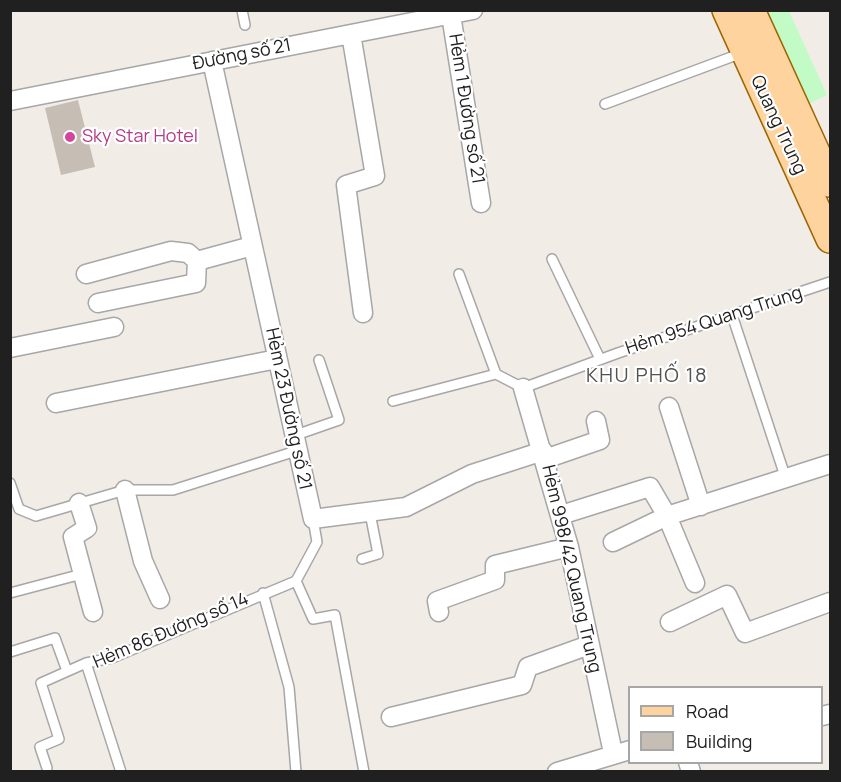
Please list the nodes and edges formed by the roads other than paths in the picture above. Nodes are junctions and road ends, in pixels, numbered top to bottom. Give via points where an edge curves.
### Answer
1 (242, 10) edge
2 (473, 10) edge
3 (726, 10) edge
4 (751, 10) edge
5 (451, 15) junction
6 (245, 25) dead end
7 (351, 34) junction
8 (745, 52) junction
9 (213, 61) junction
10 (10, 101) edge
11 (605, 104) dead end
12 (803, 150) junction
13 (831, 183) edge
14 (481, 203) dead end
15 (831, 239) edge
16 (252, 246) junction
17 (552, 259) dead end
18 (196, 261) junction
19 (86, 274) dead end
20 (459, 274) dead end
21 (831, 282) edge
22 (98, 303) dead end
23 (363, 313) dead end
24 (732, 315) junction
25 (114, 327) dead end
26 (10, 348) edge
27 (277, 359) junction
28 (320, 360) dead end
29 (600, 360) junction
30 (496, 374) junction
31 (522, 388) junction
32 (393, 401) dead end
33 (56, 403) dead end
34 (669, 408) dead end
35 (596, 421) dead end
36 (294, 444) junction
37 (544, 455) junction
38 (831, 464) edge
39 (786, 479) junction
40 (10, 483) edge
41 (125, 490) junction
42 (79, 503) junction
43 (700, 506) junction
44 (370, 513) junction
45 (561, 515) junction
46 (667, 516) junction
47 (312, 519) junction
48 (613, 542) dead end
49 (569, 547) junction
50 (362, 559) dead end
51 (82, 574) junction
52 (296, 581) junction
53 (694, 583) dead end
54 (10, 593) edge
55 (262, 593) junction
56 (160, 599) dead end
57 (831, 602) edge
58 (93, 612) dead end
59 (439, 612) dead end
60 (670, 622) dead end
61 (589, 645) junction
62 (10, 652) edge
63 (86, 663) junction
64 (67, 671) junction
65 (391, 717) dead end
66 (621, 751) edge
67 (47, 768) dead end
68 (121, 771) edge
69 (296, 771) edge
70 (364, 771) edge
71 (557, 771) edge

1 - 6 lane
2 - 5 street, Đường số 21
3 - 8 main road, Quang Trung
4 - 12 main road, Quang Trung
5 - 7 street, Đường số 21
5 - 14 street, Hẻm 1 Đường số 21
7 - 9 street, Đường số 21
7 - 23 street via 375,176 346,185
8 - 11 lane
8 - 12 main road, Quang Trung
9 - 10 street, Đường số 21
9 - 16 street, Hẻm 23 Đường số 21
12 - 13 main road, Quang Trung
12 - 15 main road, Quang Trung
16 - 18 street
16 - 27 street, Hẻm 23 Đường số 21
17 - 29 lane
18 - 19 street via 188,253 171,251
18 - 22 street via 196,283
20 - 30 lane
21 - 24 lane, Hẻm 954 Quang Trung
24 - 29 lane, Hẻm 954 Quang Trung
24 - 39 lane
25 - 26 street
27 - 33 street
27 - 36 street, Hẻm 23 Đường số 21
28 - 36 lane via 339,420
29 - 31 lane, Hẻm 954 Quang Trung
30 - 31 lane
30 - 32 lane
31 - 37 street, Hẻm 998/42 Quang Trung
34 - 43 street
35 - 37 street via 600,440
36 - 41 lane via 173,490
36 - 47 street, Hẻm 23 Đường số 21
37 - 44 street via 472,474 416,503
37 - 45 street, Hẻm 998/42 Quang Trung
38 - 39 street
39 - 43 street
40 - 42 lane via 20,509 36,516
41 - 42 lane
41 - 56 street via 143,561
42 - 51 street via 87,528 73,537
43 - 46 street
44 - 47 street
44 - 50 lane via 378,554
45 - 46 street via 650,487
45 - 49 street, Hẻm 998/42 Quang Trung
46 - 48 street
46 - 53 street
47 - 52 lane via 317,542
49 - 59 street via 495,565 495,580 437,601
49 - 61 street, Hẻm 998/42 Quang Trung
51 - 54 lane
51 - 58 street
52 - 55 lane, Hẻm 86 Đường số 14
52 - 70 lane via 313,619 335,615
55 - 63 lane, Hẻm 86 Đường số 14 via 112,658
55 - 69 lane via 289,687
57 - 60 street via 745,633 727,595
61 - 65 street via 528,667 522,685
61 - 66 street, Hẻm 998/42 Quang Trung
62 - 64 lane via 55,638
63 - 64 lane
63 - 68 lane, Hẻm 86 Đường số 14
64 - 67 lane via 41,682 59,739 40,747
66 - 71 street

